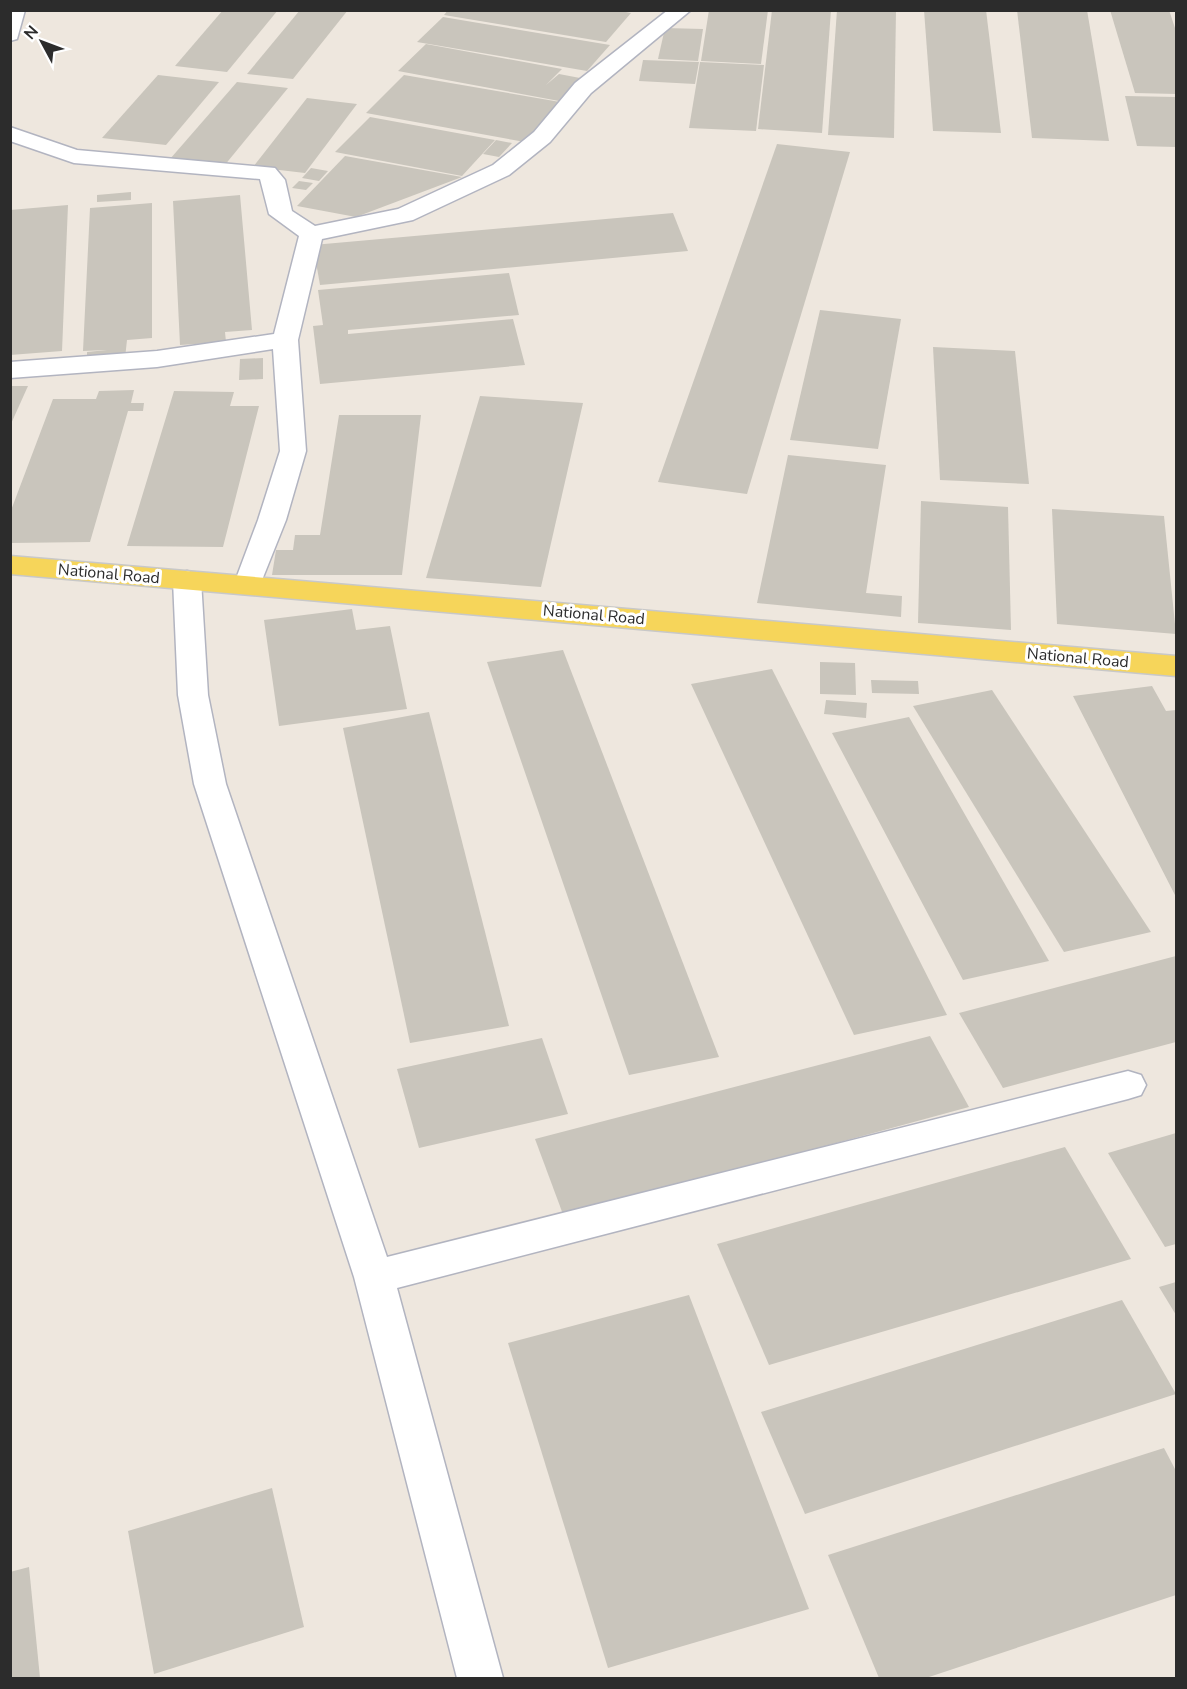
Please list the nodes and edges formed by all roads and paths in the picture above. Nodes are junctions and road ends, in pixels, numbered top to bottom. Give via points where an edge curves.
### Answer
1 (15, 10) edge
2 (681, 10) edge
3 (10, 35) edge
4 (10, 133) edge
5 (311, 234) junction
6 (285, 340) junction
7 (10, 370) edge
8 (10, 565) edge
9 (187, 580) junction
10 (248, 584) junction
11 (1176, 666) edge
12 (1128, 1085) dead end
13 (375, 1277) junction
14 (480, 1678) edge

1 - 3 lane
2 - 5 lane via 584,88 542,137 501,170 405,215
4 - 5 lane via 74,156 267,173 274,180 281,214
5 - 6 lane
6 - 7 lane via 131,362
6 - 10 lane via 293,451
8 - 9 main road, National Road
9 - 10 main road, National Road
9 - 13 lane via 193,695 210,784
10 - 11 main road, National Road
12 - 13 lane
13 - 14 lane

